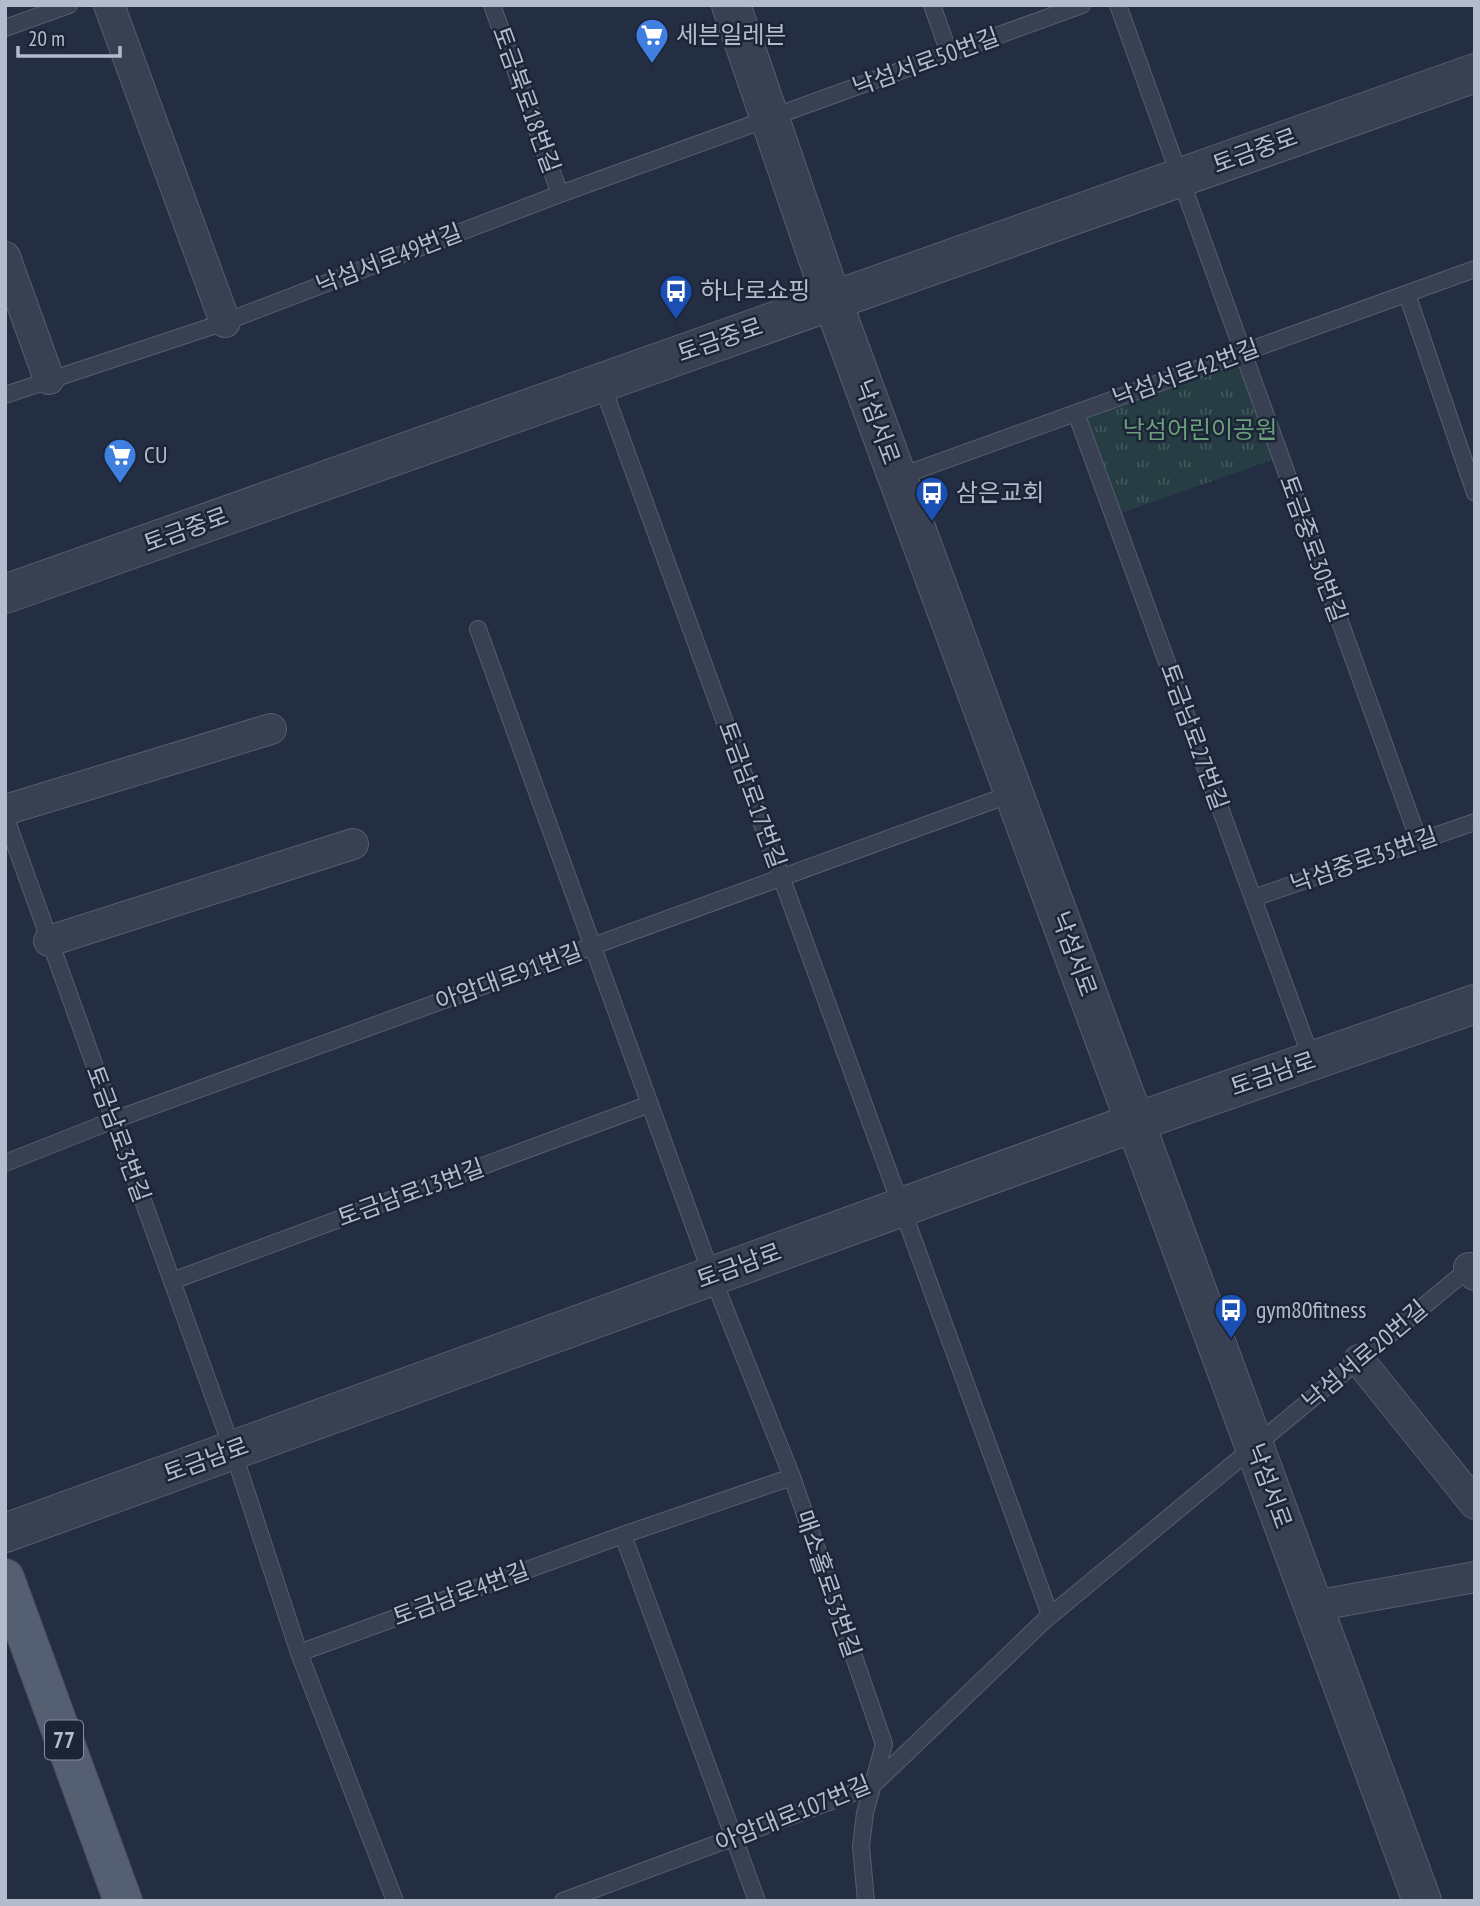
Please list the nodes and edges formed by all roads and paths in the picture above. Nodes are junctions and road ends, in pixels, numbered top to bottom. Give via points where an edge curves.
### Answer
1 (69, 5) edge
2 (109, 5) edge
3 (492, 5) edge
4 (730, 5) edge
5 (932, 5) edge
6 (1082, 5) edge
7 (1118, 5) edge
8 (5, 28) edge
9 (950, 53) junction
10 (1475, 73) edge
11 (771, 118) junction
12 (1178, 178) junction
13 (560, 194) junction
14 (5, 257) edge
15 (1475, 269) edge
16 (1407, 294) junction
17 (832, 300) junction
18 (225, 322) junction
19 (1242, 353) junction
20 (49, 379) junction
21 (601, 382) junction
22 (5, 395) edge
23 (1076, 413) junction
24 (898, 477) junction
25 (1475, 493) edge
26 (5, 594) edge
27 (478, 629) dead end
28 (271, 729) dead end
29 (1014, 793) junction
30 (5, 810) edge
31 (5, 816) edge
32 (1475, 822) edge
33 (1419, 841) junction
34 (353, 844) dead end
35 (782, 878) junction
36 (1253, 898) junction
37 (49, 942) junction
38 (593, 946) junction
39 (1475, 1004) edge
40 (1312, 1060) junction
41 (650, 1104) junction
42 (114, 1120) junction
43 (1136, 1122) junction
44 (5, 1163) edge
45 (902, 1207) junction
46 (1473, 1269) edge
47 (712, 1276) junction
48 (172, 1281) junction
49 (1359, 1360) junction
50 (1255, 1446) junction
51 (233, 1451) junction
52 (792, 1477) junction
53 (1475, 1504) edge
54 (5, 1533) edge
55 (623, 1535) junction
56 (1475, 1577) edge
57 (5, 1578) edge
58 (1314, 1606) junction
59 (1049, 1615) junction
60 (299, 1653) junction
61 (872, 1786) junction
62 (735, 1839) junction
63 (122, 1901) edge
64 (395, 1901) edge
65 (563, 1901) edge
66 (757, 1901) edge
67 (866, 1901) edge
68 (1422, 1901) edge

1 - 8 lane
2 - 18 street
3 - 13 lane, 토금북로18번길
4 - 11 street, 낙섬서로
5 - 9 lane
6 - 9 lane, 낙섬서로50번길
7 - 12 lane, 토금중로30번길
9 - 11 lane, 낙섬서로50번길
10 - 12 street, 토금중로
11 - 13 lane, 낙섬서로49번길
11 - 17 street, 낙섬서로
12 - 17 street, 토금중로
12 - 19 lane, 토금중로30번길
13 - 18 lane, 낙섬서로49번길
14 - 20 street
15 - 16 lane, 낙섬서로42번길
16 - 19 lane, 낙섬서로42번길
16 - 25 lane
17 - 21 street, 토금중로
17 - 24 street, 낙섬서로
18 - 20 lane, 낙섬서로49번길
19 - 23 lane, 낙섬서로42번길
19 - 33 lane, 토금중로30번길
20 - 22 lane, 낙섬서로49번길
21 - 26 street, 토금중로
21 - 35 lane, 토금남로17번길
23 - 24 lane, 낙섬서로42번길
23 - 36 lane, 토금남로27번길
24 - 29 street, 낙섬서로
27 - 38 lane
28 - 30 street
29 - 35 lane, 아암대로91번길
29 - 43 street, 낙섬서로
31 - 37 lane, 토금남로3번길
32 - 33 lane, 낙섬중로35번길
33 - 36 lane, 낙섬중로35번길
34 - 37 street
35 - 38 lane, 아암대로91번길
35 - 45 lane, 토금남로17번길
36 - 40 lane, 토금남로27번길
37 - 42 lane, 토금남로3번길
38 - 41 lane
38 - 42 lane, 아암대로91번길
39 - 40 street, 토금남로
40 - 43 street, 토금남로
41 - 47 lane
41 - 48 lane, 토금남로13번길
42 - 44 lane, 아암대로91번길
42 - 48 lane, 토금남로3번길
43 - 45 street, 토금남로
43 - 50 street, 낙섬서로
45 - 47 street, 토금남로
45 - 59 lane
46 - 49 lane, 낙섬서로20번길
47 - 51 street, 토금남로
47 - 52 lane, 매소홀로53번길
48 - 51 lane, 토금남로3번길
49 - 50 lane, 낙섬서로20번길
49 - 53 street
50 - 58 street, 낙섬서로
50 - 59 lane, 아암대로107번길
51 - 54 street, 토금남로
51 - 60 lane
52 - 55 lane, 토금남로4번길
52 - 61 lane, 매소홀로53번길 via 884,1744
55 - 60 lane, 토금남로4번길
55 - 62 lane
56 - 58 street
57 - 63 main road, 77
58 - 68 street, 낙섬서로
59 - 61 lane, 아암대로107번길
60 - 64 lane
61 - 62 lane, 아암대로107번길
61 - 67 lane, 매소홀로53번길 via 861,1846
62 - 65 lane, 아암대로107번길
62 - 66 lane

